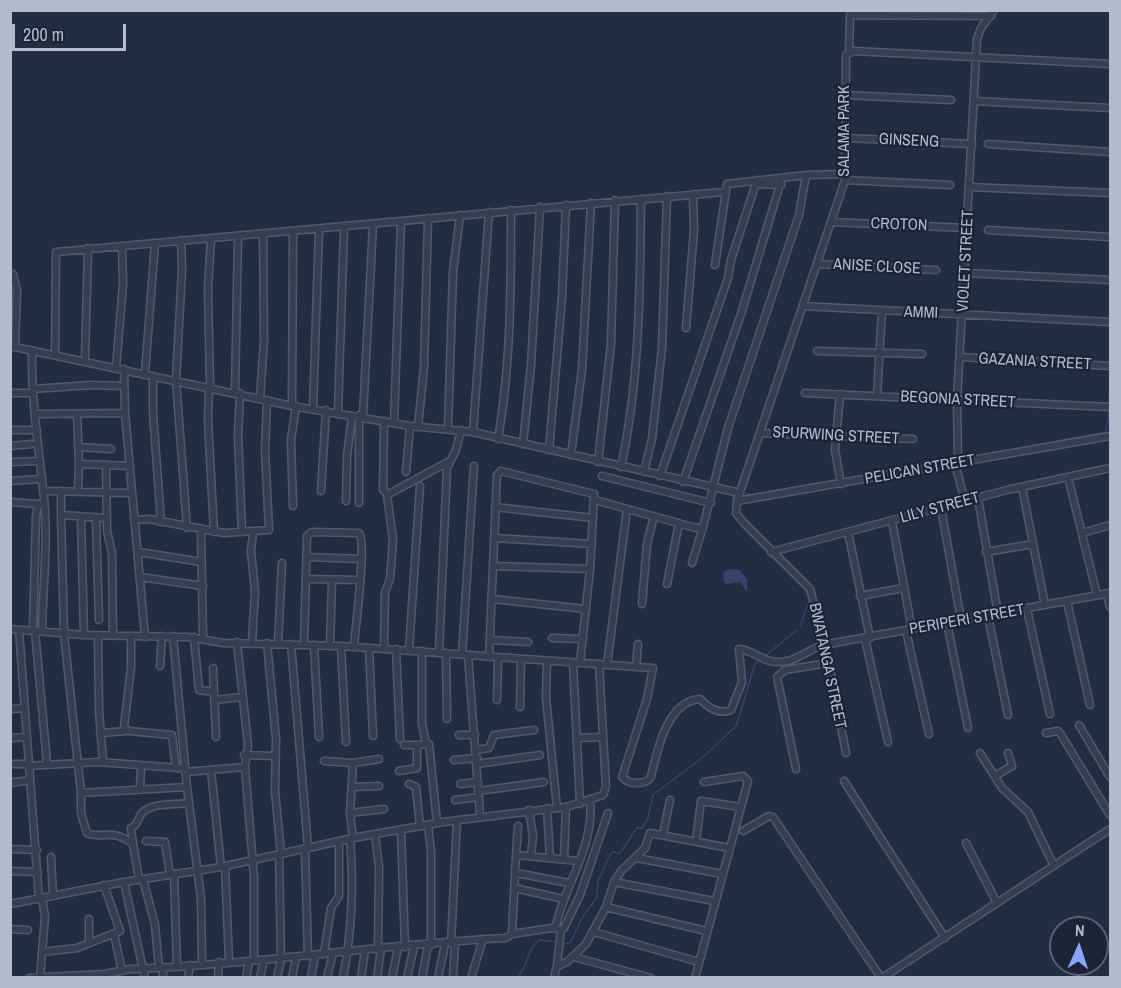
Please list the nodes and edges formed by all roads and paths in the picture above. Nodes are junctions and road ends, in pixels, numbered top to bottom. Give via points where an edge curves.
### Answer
1 (993, 13) edge
2 (849, 52) junction
3 (976, 58) junction
4 (1110, 64) edge
5 (845, 94) junction
6 (951, 100) dead end
7 (974, 101) junction
8 (1110, 108) edge
9 (847, 138) junction
10 (972, 144) junction
11 (988, 144) dead end
12 (1110, 152) edge
13 (806, 175) junction
14 (846, 177) junction
15 (782, 178) junction
16 (757, 182) junction
17 (782, 185) junction
18 (950, 185) dead end
19 (969, 187) junction
20 (724, 192) junction
21 (693, 194) junction
22 (1110, 194) edge
23 (667, 196) junction
24 (640, 198) junction
25 (615, 200) junction
26 (591, 203) junction
27 (566, 205) junction
28 (540, 207) junction
29 (511, 210) junction
30 (489, 212) junction
31 (460, 215) junction
32 (428, 218) junction
33 (401, 221) junction
34 (831, 222) junction
35 (372, 224) junction
36 (344, 228) junction
37 (967, 228) junction
38 (319, 230) junction
39 (988, 230) dead end
40 (293, 232) junction
41 (263, 234) junction
42 (238, 236) junction
43 (1110, 237) edge
44 (211, 239) junction
45 (181, 240) junction
46 (155, 243) junction
47 (122, 247) junction
48 (88, 248) junction
49 (817, 264) junction
50 (715, 265) dead end
51 (936, 270) dead end
52 (965, 273) junction
53 (13, 274) dead end
54 (1110, 280) edge
55 (803, 306) junction
56 (882, 311) junction
57 (963, 315) junction
58 (1110, 322) edge
59 (686, 328) dead end
60 (13, 347) edge
61 (32, 351) junction
62 (818, 351) dead end
63 (880, 353) junction
64 (922, 354) dead end
65 (55, 355) junction
66 (960, 357) junction
67 (85, 360) junction
68 (1110, 366) edge
69 (116, 368) junction
70 (124, 369) junction
71 (145, 373) junction
72 (153, 376) junction
73 (176, 380) junction
74 (124, 386) junction
75 (210, 387) junction
76 (33, 391) junction
77 (238, 392) junction
78 (10, 393) edge
79 (805, 393) dead end
80 (840, 394) junction
81 (877, 395) junction
82 (263, 400) junction
83 (957, 400) junction
84 (294, 406) junction
85 (314, 408) junction
86 (1110, 408) edge
87 (326, 410) junction
88 (338, 412) junction
89 (125, 413) junction
90 (36, 414) junction
91 (77, 414) junction
92 (358, 416) junction
93 (384, 421) junction
94 (394, 423) junction
95 (410, 426) junction
96 (418, 427) junction
97 (448, 429) junction
98 (10, 430) edge
99 (37, 430) junction
100 (461, 430) junction
101 (472, 432) junction
102 (759, 432) junction
103 (836, 436) junction
104 (1110, 436) edge
105 (498, 439) junction
106 (913, 440) dead end
107 (32, 444) dead end
108 (523, 444) junction
109 (10, 446) edge
110 (78, 447) junction
111 (111, 449) dead end
112 (549, 450) junction
113 (571, 455) junction
114 (10, 462) edge
115 (40, 462) junction
116 (448, 462) junction
117 (598, 462) junction
118 (956, 463) junction
119 (79, 464) junction
120 (106, 465) junction
121 (130, 466) junction
122 (474, 466) dead end
123 (621, 467) junction
124 (1110, 468) edge
125 (406, 472) dead end
126 (644, 472) junction
127 (602, 476) dead end
128 (660, 476) junction
129 (1068, 477) junction
130 (42, 479) junction
131 (10, 481) edge
132 (683, 482) junction
133 (841, 484) junction
134 (420, 486) dead end
135 (1022, 487) junction
136 (713, 488) junction
137 (44, 491) junction
138 (61, 491) junction
139 (78, 491) junction
140 (321, 491) dead end
141 (107, 492) junction
142 (132, 493) junction
143 (740, 493) junction
144 (388, 494) junction
145 (978, 498) junction
146 (595, 500) junction
147 (346, 501) dead end
148 (737, 501) junction
149 (965, 501) junction
150 (10, 502) edge
151 (359, 503) dead end
152 (711, 503) junction
153 (41, 504) junction
154 (293, 506) dead end
155 (495, 507) junction
156 (627, 508) junction
157 (941, 508) junction
158 (61, 515) junction
159 (654, 516) junction
160 (81, 518) junction
161 (107, 518) junction
162 (593, 518) junction
163 (96, 519) junction
164 (134, 520) junction
165 (892, 521) junction
166 (161, 522) junction
167 (679, 523) junction
168 (1110, 525) edge
169 (703, 527) junction
170 (188, 528) junction
171 (201, 530) junction
172 (214, 532) junction
173 (242, 532) junction
174 (252, 532) junction
175 (848, 532) junction
176 (1082, 533) junction
177 (495, 538) junction
178 (592, 544) junction
179 (1033, 544) junction
180 (139, 552) junction
181 (771, 552) junction
182 (986, 552) junction
183 (307, 557) junction
184 (362, 559) junction
185 (201, 562) junction
186 (282, 562) dead end
187 (692, 563) dead end
188 (494, 566) junction
189 (591, 569) junction
190 (140, 578) junction
191 (306, 579) junction
192 (332, 580) junction
193 (360, 580) junction
194 (667, 584) dead end
195 (203, 586) junction
196 (903, 588) junction
197 (1109, 593) edge
198 (1097, 595) junction
199 (860, 597) junction
200 (492, 599) junction
201 (1067, 601) junction
202 (642, 604) dead end
203 (1045, 605) junction
204 (1110, 607) edge
205 (586, 609) junction
206 (1027, 609) junction
207 (998, 614) junction
208 (988, 616) junction
209 (99, 620) dead end
210 (961, 620) junction
211 (947, 623) junction
212 (10, 629) edge
213 (19, 630) junction
214 (909, 630) junction
215 (37, 631) junction
216 (64, 634) junction
217 (84, 635) junction
218 (98, 636) junction
219 (113, 636) junction
220 (130, 636) junction
221 (145, 636) junction
222 (162, 636) junction
223 (173, 636) junction
224 (194, 638) junction
225 (552, 638) dead end
226 (868, 638) junction
227 (203, 639) junction
228 (583, 639) junction
229 (490, 640) junction
230 (237, 642) junction
231 (252, 642) junction
232 (528, 642) dead end
233 (267, 643) junction
234 (278, 644) junction
235 (291, 644) junction
236 (304, 644) junction
237 (638, 644) dead end
238 (314, 645) junction
239 (330, 645) junction
240 (823, 645) junction
241 (341, 646) junction
242 (354, 647) junction
243 (369, 648) junction
244 (384, 649) junction
245 (396, 649) junction
246 (409, 650) junction
247 (422, 651) junction
248 (443, 652) junction
249 (465, 654) junction
250 (489, 657) junction
251 (498, 658) junction
252 (521, 659) junction
253 (547, 661) junction
254 (577, 663) junction
255 (829, 663) junction
256 (599, 664) junction
257 (607, 665) junction
258 (160, 666) dead end
259 (636, 667) junction
260 (213, 668) dead end
261 (214, 692) junction
262 (242, 697) junction
263 (215, 700) junction
264 (497, 700) dead end
265 (1090, 705) dead end
266 (520, 707) dead end
267 (25, 708) junction
268 (10, 709) edge
269 (1050, 714) dead end
270 (1008, 715) dead end
271 (447, 719) dead end
272 (1079, 725) dead end
273 (968, 728) dead end
274 (534, 730) dead end
275 (126, 731) junction
276 (100, 733) junction
277 (1046, 733) dead end
278 (929, 734) dead end
279 (172, 735) junction
280 (459, 735) dead end
281 (475, 735) junction
282 (182, 736) junction
283 (373, 736) dead end
284 (26, 737) junction
285 (216, 737) dead end
286 (319, 737) dead end
287 (601, 737) junction
288 (10, 738) edge
289 (577, 738) junction
290 (346, 742) dead end
291 (888, 742) dead end
292 (426, 743) junction
293 (417, 745) junction
294 (476, 750) junction
295 (846, 753) dead end
296 (980, 753) dead end
297 (1008, 753) dead end
298 (244, 755) junction
299 (540, 755) dead end
300 (274, 756) junction
301 (379, 759) dead end
302 (454, 760) dead end
303 (324, 761) dead end
304 (477, 761) junction
305 (77, 762) junction
306 (104, 762) junction
307 (47, 763) junction
308 (353, 763) junction
309 (10, 764) edge
310 (27, 765) junction
311 (141, 767) junction
312 (245, 767) junction
313 (182, 769) junction
314 (796, 769) dead end
315 (211, 770) junction
316 (399, 771) dead end
317 (994, 776) junction
318 (1110, 777) edge
319 (28, 780) junction
320 (844, 781) dead end
321 (478, 782) junction
322 (544, 782) dead end
323 (704, 782) dead end
324 (10, 783) edge
325 (409, 784) dead end
326 (460, 784) dead end
327 (379, 786) dead end
328 (187, 787) junction
329 (353, 787) junction
330 (140, 788) junction
331 (81, 792) junction
332 (479, 794) junction
333 (455, 800) dead end
334 (590, 800) junction
335 (670, 800) dead end
336 (189, 803) junction
337 (580, 804) junction
338 (566, 807) junction
339 (740, 807) junction
340 (548, 808) junction
341 (557, 808) junction
342 (384, 810) dead end
343 (529, 810) junction
344 (350, 813) junction
345 (608, 813) dead end
346 (1110, 815) edge
347 (480, 816) junction
348 (458, 820) junction
349 (437, 823) junction
350 (428, 825) junction
351 (420, 826) junction
352 (518, 826) dead end
353 (1110, 829) edge
354 (401, 830) junction
355 (744, 831) dead end
356 (663, 834) junction
357 (375, 835) junction
358 (588, 835) junction
359 (351, 839) junction
360 (600, 839) junction
361 (146, 841) dead end
362 (696, 841) junction
363 (339, 842) junction
364 (966, 843) dead end
365 (133, 844) junction
366 (729, 848) junction
367 (10, 849) edge
368 (307, 849) junction
369 (37, 850) junction
370 (280, 854) junction
371 (516, 855) junction
372 (531, 856) junction
373 (51, 857) dead end
374 (550, 858) junction
375 (637, 858) junction
376 (564, 859) junction
377 (252, 861) junction
378 (579, 861) junction
379 (1054, 866) junction
380 (223, 867) junction
381 (197, 870) junction
382 (10, 871) edge
383 (38, 872) junction
384 (516, 873) junction
385 (172, 874) junction
386 (722, 874) junction
387 (141, 879) junction
388 (124, 882) junction
389 (614, 882) junction
390 (570, 883) junction
391 (104, 885) junction
392 (547, 886) dead end
393 (515, 888) junction
394 (546, 894) junction
395 (53, 896) junction
396 (40, 898) junction
397 (563, 899) junction
398 (714, 901) junction
399 (997, 903) junction
400 (10, 904) edge
401 (606, 907) junction
402 (89, 919) dead end
403 (552, 928) junction
404 (10, 929) edge
405 (28, 930) dead end
406 (561, 930) junction
407 (706, 931) junction
408 (594, 932) junction
409 (114, 934) junction
410 (512, 934) junction
411 (945, 938) junction
412 (483, 939) junction
413 (90, 942) junction
414 (450, 943) junction
415 (430, 945) junction
416 (414, 947) junction
417 (401, 948) junction
418 (380, 949) junction
419 (348, 950) junction
420 (365, 951) junction
421 (42, 952) junction
422 (333, 953) junction
423 (324, 954) junction
424 (312, 956) junction
425 (296, 957) junction
426 (574, 957) junction
427 (281, 959) junction
428 (252, 960) junction
429 (264, 960) junction
430 (229, 961) junction
431 (219, 962) junction
432 (699, 962) junction
433 (202, 963) junction
434 (190, 965) junction
435 (177, 966) junction
436 (557, 966) junction
437 (161, 968) junction
438 (130, 969) junction
439 (145, 969) junction
440 (122, 970) junction
441 (114, 975) edge
442 (90, 976) edge
443 (40, 977) edge
444 (29, 978) edge
445 (130, 978) edge
446 (145, 978) edge
447 (163, 978) edge
448 (188, 978) edge
449 (218, 978) edge
450 (246, 978) edge
451 (260, 978) edge
452 (277, 978) edge
453 (292, 978) edge
454 (311, 978) edge
455 (327, 978) edge
456 (343, 978) edge
457 (360, 978) edge
458 (377, 978) edge
459 (392, 978) edge
460 (407, 978) edge
461 (422, 978) edge
462 (438, 978) edge
463 (453, 978) edge
464 (471, 978) edge
465 (554, 978) edge
466 (651, 978) edge
467 (695, 978) edge
468 (881, 978) edge

1 - 2 street, SALAMA PARK via 850,15
1 - 3 street, VIOLET STREET via 978,33
2 - 3 street
2 - 5 street, SALAMA PARK
3 - 4 street
3 - 7 street, VIOLET STREET
5 - 6 street
5 - 9 street, SALAMA PARK
7 - 8 street
7 - 10 street, VIOLET STREET
9 - 10 street, GINSENG
9 - 14 street, SALAMA PARK
10 - 19 street, VIOLET STREET
11 - 12 street
13 - 14 street
13 - 15 street
13 - 136 street via 799,215 728,428
14 - 18 street
14 - 34 street, SALAMA PARK
15 - 16 street
15 - 17 street
16 - 17 street
16 - 20 street via 731,182
16 - 128 street
17 - 132 street
19 - 22 street
19 - 37 street, VIOLET STREET
20 - 21 street
20 - 50 street
21 - 23 street
21 - 59 street
23 - 24 street
23 - 126 street via 662,348 652,439
24 - 25 street
24 - 123 street via 639,298 631,415
25 - 26 street
25 - 117 street via 610,344
26 - 27 street
26 - 113 street via 582,369
27 - 28 street
27 - 112 street
28 - 29 street
28 - 108 street
29 - 30 street
29 - 105 street via 511,286
30 - 31 street
30 - 101 street
31 - 32 street
31 - 97 street via 453,272
32 - 33 street
32 - 96 street via 424,368
33 - 35 street
33 - 94 street
34 - 37 street, CROTON
34 - 49 street, SALAMA PARK
35 - 36 street
35 - 92 street
36 - 38 street
36 - 88 street
37 - 52 street, VIOLET STREET
38 - 40 street
38 - 85 street
39 - 43 street
40 - 41 street
40 - 84 street
41 - 42 street
41 - 82 street
42 - 44 street
42 - 77 street
44 - 45 street
44 - 75 street
45 - 46 street
45 - 73 street
46 - 47 street
46 - 71 street
47 - 48 street
47 - 69 street
48 - 65 street via 55,255
48 - 67 street
49 - 51 street, ANISE CLOSE
49 - 55 street, SALAMA PARK
52 - 54 street
52 - 57 street, VIOLET STREET
53 - 60 street via 17,290
55 - 56 street, AMMI
55 - 102 street, SALAMA PARK
56 - 57 street, AMMI
56 - 63 street
57 - 58 street, AMMI
57 - 66 street, VIOLET STREET
60 - 61 street
61 - 65 street
61 - 76 street
62 - 63 street
63 - 64 street
63 - 81 street
65 - 67 street
66 - 68 street, GAZANIA STREET
66 - 83 street, VIOLET STREET
67 - 69 street
69 - 70 street
70 - 71 street
70 - 74 street
71 - 72 street
72 - 73 street
72 - 166 street
73 - 75 street
73 - 170 street
74 - 76 street
74 - 89 street
75 - 77 street
75 - 172 street via 207,402
76 - 78 street
76 - 90 street
77 - 82 street
77 - 173 street
79 - 80 street, BEGONIA STREET
80 - 81 street, BEGONIA STREET
80 - 103 street
81 - 83 street, BEGONIA STREET
82 - 84 street
82 - 174 street via 270,528 267,532
83 - 86 street, BEGONIA STREET
83 - 118 street, VIOLET STREET
84 - 85 street
84 - 154 street
85 - 87 street
87 - 88 street
87 - 140 street
88 - 92 street
89 - 91 street
89 - 121 street
90 - 91 street
90 - 99 street
91 - 110 street
92 - 93 street
92 - 147 street via 347,456
92 - 151 street
93 - 94 street
93 - 144 street via 383,490
94 - 95 street
95 - 96 street
95 - 125 street
96 - 97 street
97 - 100 street
98 - 99 street
99 - 115 street
100 - 101 street
100 - 116 street
101 - 105 street
102 - 103 street, SPURWING STREET
102 - 143 street, SALAMA PARK
103 - 106 street, SPURWING STREET
103 - 133 street
104 - 118 street, PELICAN STREET
105 - 108 street
107 - 109 street
108 - 112 street
110 - 111 street
110 - 119 street
112 - 113 street
113 - 117 street
114 - 115 street
115 - 130 street
116 - 144 street
116 - 248 street
117 - 123 street
118 - 133 street, PELICAN STREET
118 - 149 street, VIOLET STREET
119 - 120 street
119 - 139 street
120 - 121 street
120 - 141 street
121 - 142 street
122 - 249 street
123 - 126 street
124 - 129 street, LILY STREET
126 - 128 street
127 - 152 street
128 - 132 street
129 - 135 street, LILY STREET
129 - 176 street
130 - 131 street
130 - 137 street
132 - 136 street
133 - 148 street, PELICAN STREET
134 - 246 street
135 - 145 street, LILY STREET
135 - 179 street
136 - 143 street
136 - 152 street
137 - 138 street
137 - 153 street
138 - 139 street
138 - 158 street
139 - 141 street
141 - 142 street
141 - 161 street
142 - 164 street
143 - 148 street
144 - 244 street via 393,540 385,592
145 - 149 street, LILY STREET
145 - 182 street
146 - 155 street via 592,493 501,471 497,475
146 - 156 street
146 - 162 street
148 - 181 street, BWATANGA STREET via 736,513
149 - 157 street, LILY STREET
150 - 153 street
152 - 169 street
153 - 215 street via 45,558
153 - 215 street via 34,550
155 - 162 street
155 - 177 street
156 - 159 street
156 - 257 street
157 - 165 street, LILY STREET
157 - 210 street
158 - 160 street
158 - 216 street
159 - 167 street
159 - 202 street via 647,544
160 - 163 street
160 - 217 street
161 - 163 street
161 - 219 street via 112,553
162 - 178 street
163 - 209 street
164 - 166 street
164 - 180 street
165 - 175 street, LILY STREET
165 - 196 street
166 - 170 street
167 - 169 street
167 - 194 street
168 - 176 street
169 - 187 street
170 - 171 street
171 - 172 street
171 - 185 street
172 - 173 street
173 - 174 street
174 - 231 street
175 - 181 street, LILY STREET
175 - 199 street
176 - 198 street
177 - 178 street
177 - 188 street
178 - 189 street
179 - 182 street
179 - 203 street
180 - 185 street
180 - 190 street
181 - 240 street, BWATANGA STREET via 810,589
182 - 207 street
183 - 184 street
183 - 184 street via 307,536 312,532 359,533
183 - 191 street
184 - 193 street
185 - 195 street
186 - 234 street
188 - 189 street
188 - 200 street
189 - 205 street
190 - 195 street
190 - 221 street
191 - 192 street
191 - 236 street
192 - 193 street
192 - 239 street
193 - 242 street
195 - 227 street
196 - 199 street
196 - 214 street
197 - 198 street, PERIPERI STREET
197 - 204 street
198 - 201 street, PERIPERI STREET
199 - 226 street
200 - 205 street
200 - 229 street
201 - 203 street, PERIPERI STREET
201 - 265 street
203 - 206 street, PERIPERI STREET
205 - 228 street
206 - 207 street, PERIPERI STREET
206 - 269 street
207 - 208 street, PERIPERI STREET
208 - 210 street, PERIPERI STREET
208 - 270 street
210 - 211 street, PERIPERI STREET
211 - 214 street, PERIPERI STREET
211 - 273 street
212 - 213 street
213 - 215 street
213 - 267 street
214 - 226 street, PERIPERI STREET
214 - 278 street
215 - 216 street
215 - 307 street
216 - 217 street
216 - 305 street
217 - 218 street
218 - 219 street
218 - 276 street
219 - 220 street
220 - 221 street
220 - 275 street
221 - 222 street
222 - 223 street
222 - 258 street
223 - 224 street
223 - 282 street
224 - 227 street
224 - 261 street via 199,690
225 - 228 street
226 - 240 street, PERIPERI STREET
226 - 291 street
227 - 230 street
228 - 254 street
229 - 232 street
229 - 250 street
230 - 231 street
230 - 262 street
231 - 233 street
233 - 234 street
233 - 300 street via 276,739
234 - 235 street
235 - 236 street
235 - 368 street
236 - 238 street
237 - 259 street
238 - 239 street
238 - 286 street
239 - 241 street
240 - 255 street, BWATANGA STREET
240 - 259 street via 784,662 739,649 741,682 734,706 726,712 707,707 700,699 683,704 661,740 651,777 640,783 622,777 653,670
241 - 242 street
241 - 290 street
242 - 243 street
243 - 244 street
243 - 283 street
244 - 245 street
245 - 246 street
245 - 293 street via 402,742
246 - 247 street
247 - 248 street
247 - 292 street via 422,724
248 - 249 street
248 - 271 street
249 - 250 street
249 - 281 street
250 - 251 street
251 - 252 street
251 - 264 street
252 - 253 street
252 - 266 street
253 - 254 street
253 - 341 street via 546,698
254 - 256 street
254 - 289 street
255 - 295 street, BWATANGA STREET
255 - 314 street via 785,670 777,677
256 - 257 street
256 - 287 street
257 - 259 street
260 - 261 street
261 - 263 street
262 - 263 street
262 - 298 street via 248,746
263 - 285 street
267 - 268 street
267 - 284 street
272 - 318 street
274 - 294 street via 494,735 489,748
275 - 276 street
275 - 279 street
276 - 306 street
277 - 346 street via 1060,733
279 - 282 street
279 - 313 street
280 - 281 street
281 - 294 street
282 - 313 street
284 - 288 street
284 - 310 street
287 - 289 street
287 - 334 street via 606,788 603,795
289 - 337 street
292 - 293 street
292 - 349 street via 430,748
293 - 316 street via 418,767
294 - 304 street
296 - 317 street
297 - 317 street via 1012,766
298 - 300 street
298 - 312 street
299 - 304 street
300 - 370 street
301 - 308 street
302 - 304 street
303 - 308 street
304 - 321 street
305 - 306 street
305 - 307 street
305 - 331 street
306 - 311 street
307 - 310 street
308 - 329 street
309 - 310 street
310 - 319 street
311 - 313 street
311 - 330 street
312 - 315 street
312 - 377 street
313 - 315 street
313 - 328 street
315 - 380 street
317 - 379 street via 1028,812
319 - 324 street
319 - 369 street
320 - 411 street
321 - 326 street
321 - 332 street
322 - 332 street
323 - 339 street via 746,778
325 - 351 street via 416,787
327 - 329 street
328 - 330 street
328 - 336 street
329 - 344 street
330 - 331 street
331 - 365 street via 81,813 89,834 115,834
332 - 333 street
332 - 347 street
334 - 337 street
334 - 358 street via 592,818
335 - 356 street
336 - 365 street via 151,806 142,812 131,828
336 - 381 street
337 - 338 street
338 - 341 street
338 - 376 street
339 - 362 street via 701,801
339 - 366 street
340 - 341 street
340 - 343 street
340 - 374 street
342 - 344 street
343 - 347 street
343 - 372 street
344 - 359 street
345 - 360 street
347 - 348 street
348 - 349 street
348 - 414 street
349 - 350 street
350 - 351 street
350 - 415 street
351 - 354 street
352 - 371 street
353 - 379 street
354 - 357 street
354 - 417 street
355 - 468 street via 768,816 773,817
356 - 362 street
356 - 375 street via 650,833
357 - 359 street
357 - 418 street
358 - 360 street
358 - 378 street
359 - 363 street
359 - 419 street via 354,881
360 - 406 street via 580,896
361 - 385 street via 165,842
362 - 366 street
363 - 368 street
363 - 423 street via 339,896 331,908
364 - 399 street
365 - 387 street
366 - 386 street
367 - 369 street
368 - 370 street
368 - 424 street
369 - 383 street
370 - 377 street
370 - 427 street
371 - 372 street
371 - 384 street
372 - 374 street
373 - 395 street
374 - 376 street
375 - 386 street
375 - 389 street
376 - 378 street
377 - 380 street
377 - 428 street
378 - 390 street
379 - 399 street
380 - 381 street
380 - 430 street
381 - 385 street
381 - 433 street
382 - 383 street
383 - 396 street
384 - 390 street
384 - 393 street
385 - 387 street
385 - 435 street
386 - 398 street
387 - 388 street
387 - 437 street via 155,925
388 - 391 street
388 - 439 street
389 - 398 street
389 - 401 street
390 - 397 street
391 - 395 street
391 - 409 street via 120,929
392 - 394 street
393 - 394 street
393 - 410 street
394 - 397 street
395 - 396 street
396 - 400 street
396 - 421 street via 45,916
397 - 403 street
398 - 407 street
399 - 411 street
401 - 407 street
401 - 408 street
402 - 413 street
403 - 406 street
403 - 410 street
404 - 405 street
406 - 436 street
407 - 432 street
408 - 426 street
408 - 432 street
409 - 413 street
409 - 440 street
410 - 412 street
411 - 468 street
412 - 414 street
412 - 464 street
413 - 421 street via 77,948
414 - 415 street
414 - 462 street
414 - 463 street
415 - 416 street
415 - 461 street
416 - 417 street
416 - 460 street
417 - 418 street
417 - 459 street
418 - 420 street
418 - 458 street
419 - 420 street
419 - 422 street
419 - 456 street
420 - 457 street
421 - 443 street
422 - 423 street
422 - 455 street
423 - 424 street
424 - 425 street
424 - 454 street
425 - 427 street
425 - 453 street
426 - 436 street
426 - 466 street
427 - 429 street
427 - 452 street
428 - 429 street
428 - 430 street
428 - 450 street
429 - 451 street
430 - 431 street
431 - 433 street
431 - 449 street
432 - 467 street
433 - 434 street
434 - 435 street
434 - 448 street
435 - 437 street
436 - 465 street
437 - 439 street
437 - 447 street
438 - 439 street
438 - 440 street
438 - 445 street
439 - 446 street
440 - 441 street
441 - 442 street
442 - 443 street
443 - 444 street

